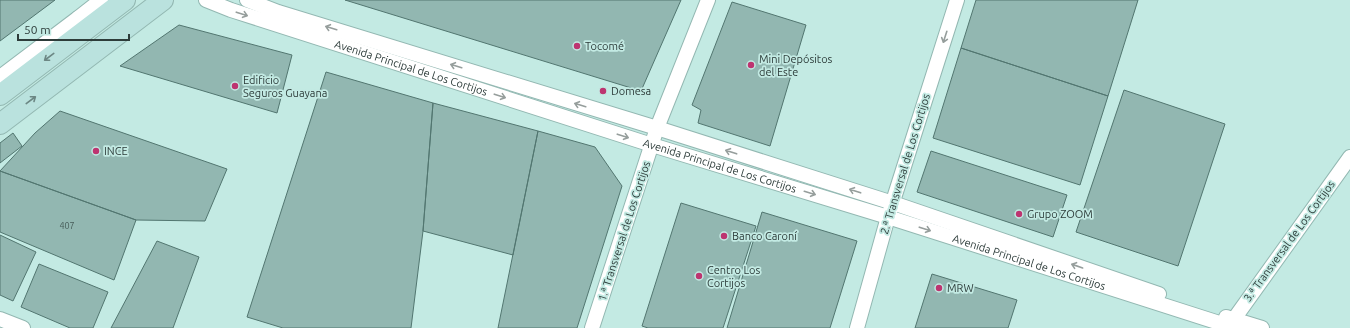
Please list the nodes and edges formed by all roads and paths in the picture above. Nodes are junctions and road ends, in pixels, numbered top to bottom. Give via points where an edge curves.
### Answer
1 (101, 0) edge
2 (125, 0) edge
3 (163, 0) edge
4 (206, 0) edge
5 (248, 0) edge
6 (708, 0) edge
7 (957, 0) edge
8 (78, 18) junction
9 (72, 40) junction
10 (0, 77) edge
11 (0, 94) edge
12 (0, 124) edge
13 (657, 128) junction
14 (652, 145) junction
15 (1350, 157) edge
16 (1350, 170) edge
17 (892, 203) junction
18 (888, 217) junction
19 (0, 319) edge
20 (1234, 325) edge
21 (23, 328) edge
22 (592, 328) edge
23 (857, 328) edge
24 (1262, 328) edge

1 - 8 street
2 - 9 main road
12 -> 3 main road
4 -> 14 street, Avenida Principal de Los Cortijos
13 -> 5 street, Avenida Principal de Los Cortijos via 278,12
6 - 13 street, 1.ª Transversal de Los Cortijos
7 -> 17 street, 2.ª Transversal de Los Cortijos
8 - 9 street
8 - 10 street
9 -> 11 main road
13 - 14 street, 1.ª Transversal de Los Cortijos
17 -> 13 street, Avenida Principal de Los Cortijos
14 -> 18 street, Avenida Principal de Los Cortijos
14 - 22 street, 1.ª Transversal de Los Cortijos
15 - 20 street, 3.ª Transversal de Los Cortijos
16 - 20 street, 3.ª Transversal de Los Cortijos
17 - 18 street, 2.ª Transversal de Los Cortijos
20 -> 17 street, Avenida Principal de Los Cortijos
18 -> 20 street, Avenida Principal de Los Cortijos
18 - 23 street, 2.ª Transversal de Los Cortijos
19 - 21 street
20 - 24 street, Avenida Principal de Los Cortijos

